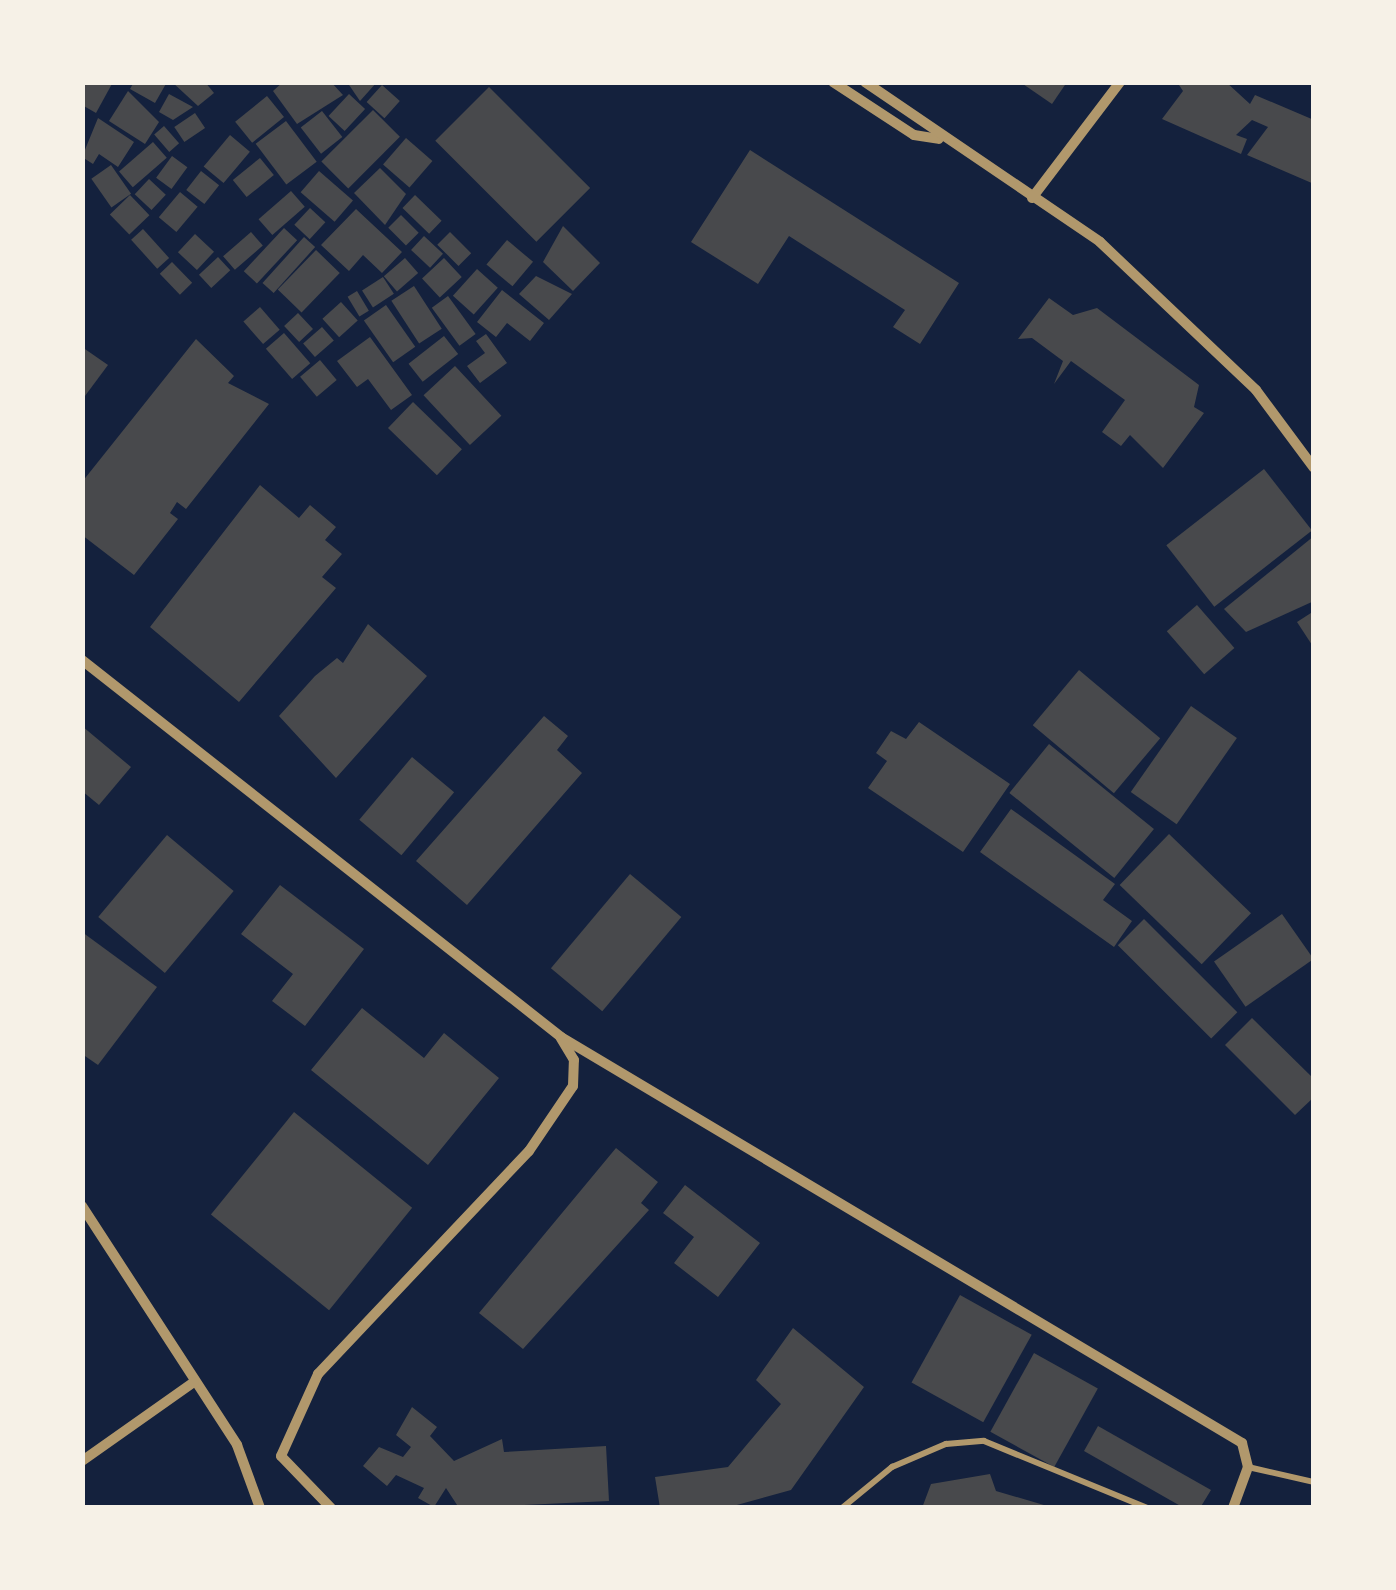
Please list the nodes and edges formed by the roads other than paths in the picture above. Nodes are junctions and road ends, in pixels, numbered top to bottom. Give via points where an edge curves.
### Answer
1 (832, 82) edge
2 (865, 82) edge
3 (1120, 82) edge
4 (940, 139) junction
5 (1032, 198) junction
6 (1314, 468) edge
7 (82, 660) edge
8 (560, 1037) junction
9 (82, 1206) edge
10 (194, 1382) junction
11 (82, 1461) edge
12 (1248, 1466) junction
13 (1314, 1482) edge
14 (260, 1508) edge
15 (331, 1508) edge
16 (842, 1508) edge
17 (1147, 1508) edge
18 (1233, 1508) edge

1 - 4 street via 914,135
2 - 4 street
3 - 5 street
4 - 5 street
5 - 6 street via 1100,242 1256,390
7 - 8 street
8 - 12 street via 1224,1430 1248,1452
8 - 15 street via 574,1060 573,1086 530,1151 318,1374 281,1456
9 - 10 street
10 - 11 street
10 - 14 street via 237,1445
12 - 13 lane
12 - 18 street
16 - 17 lane via 892,1466 946,1444 984,1441

